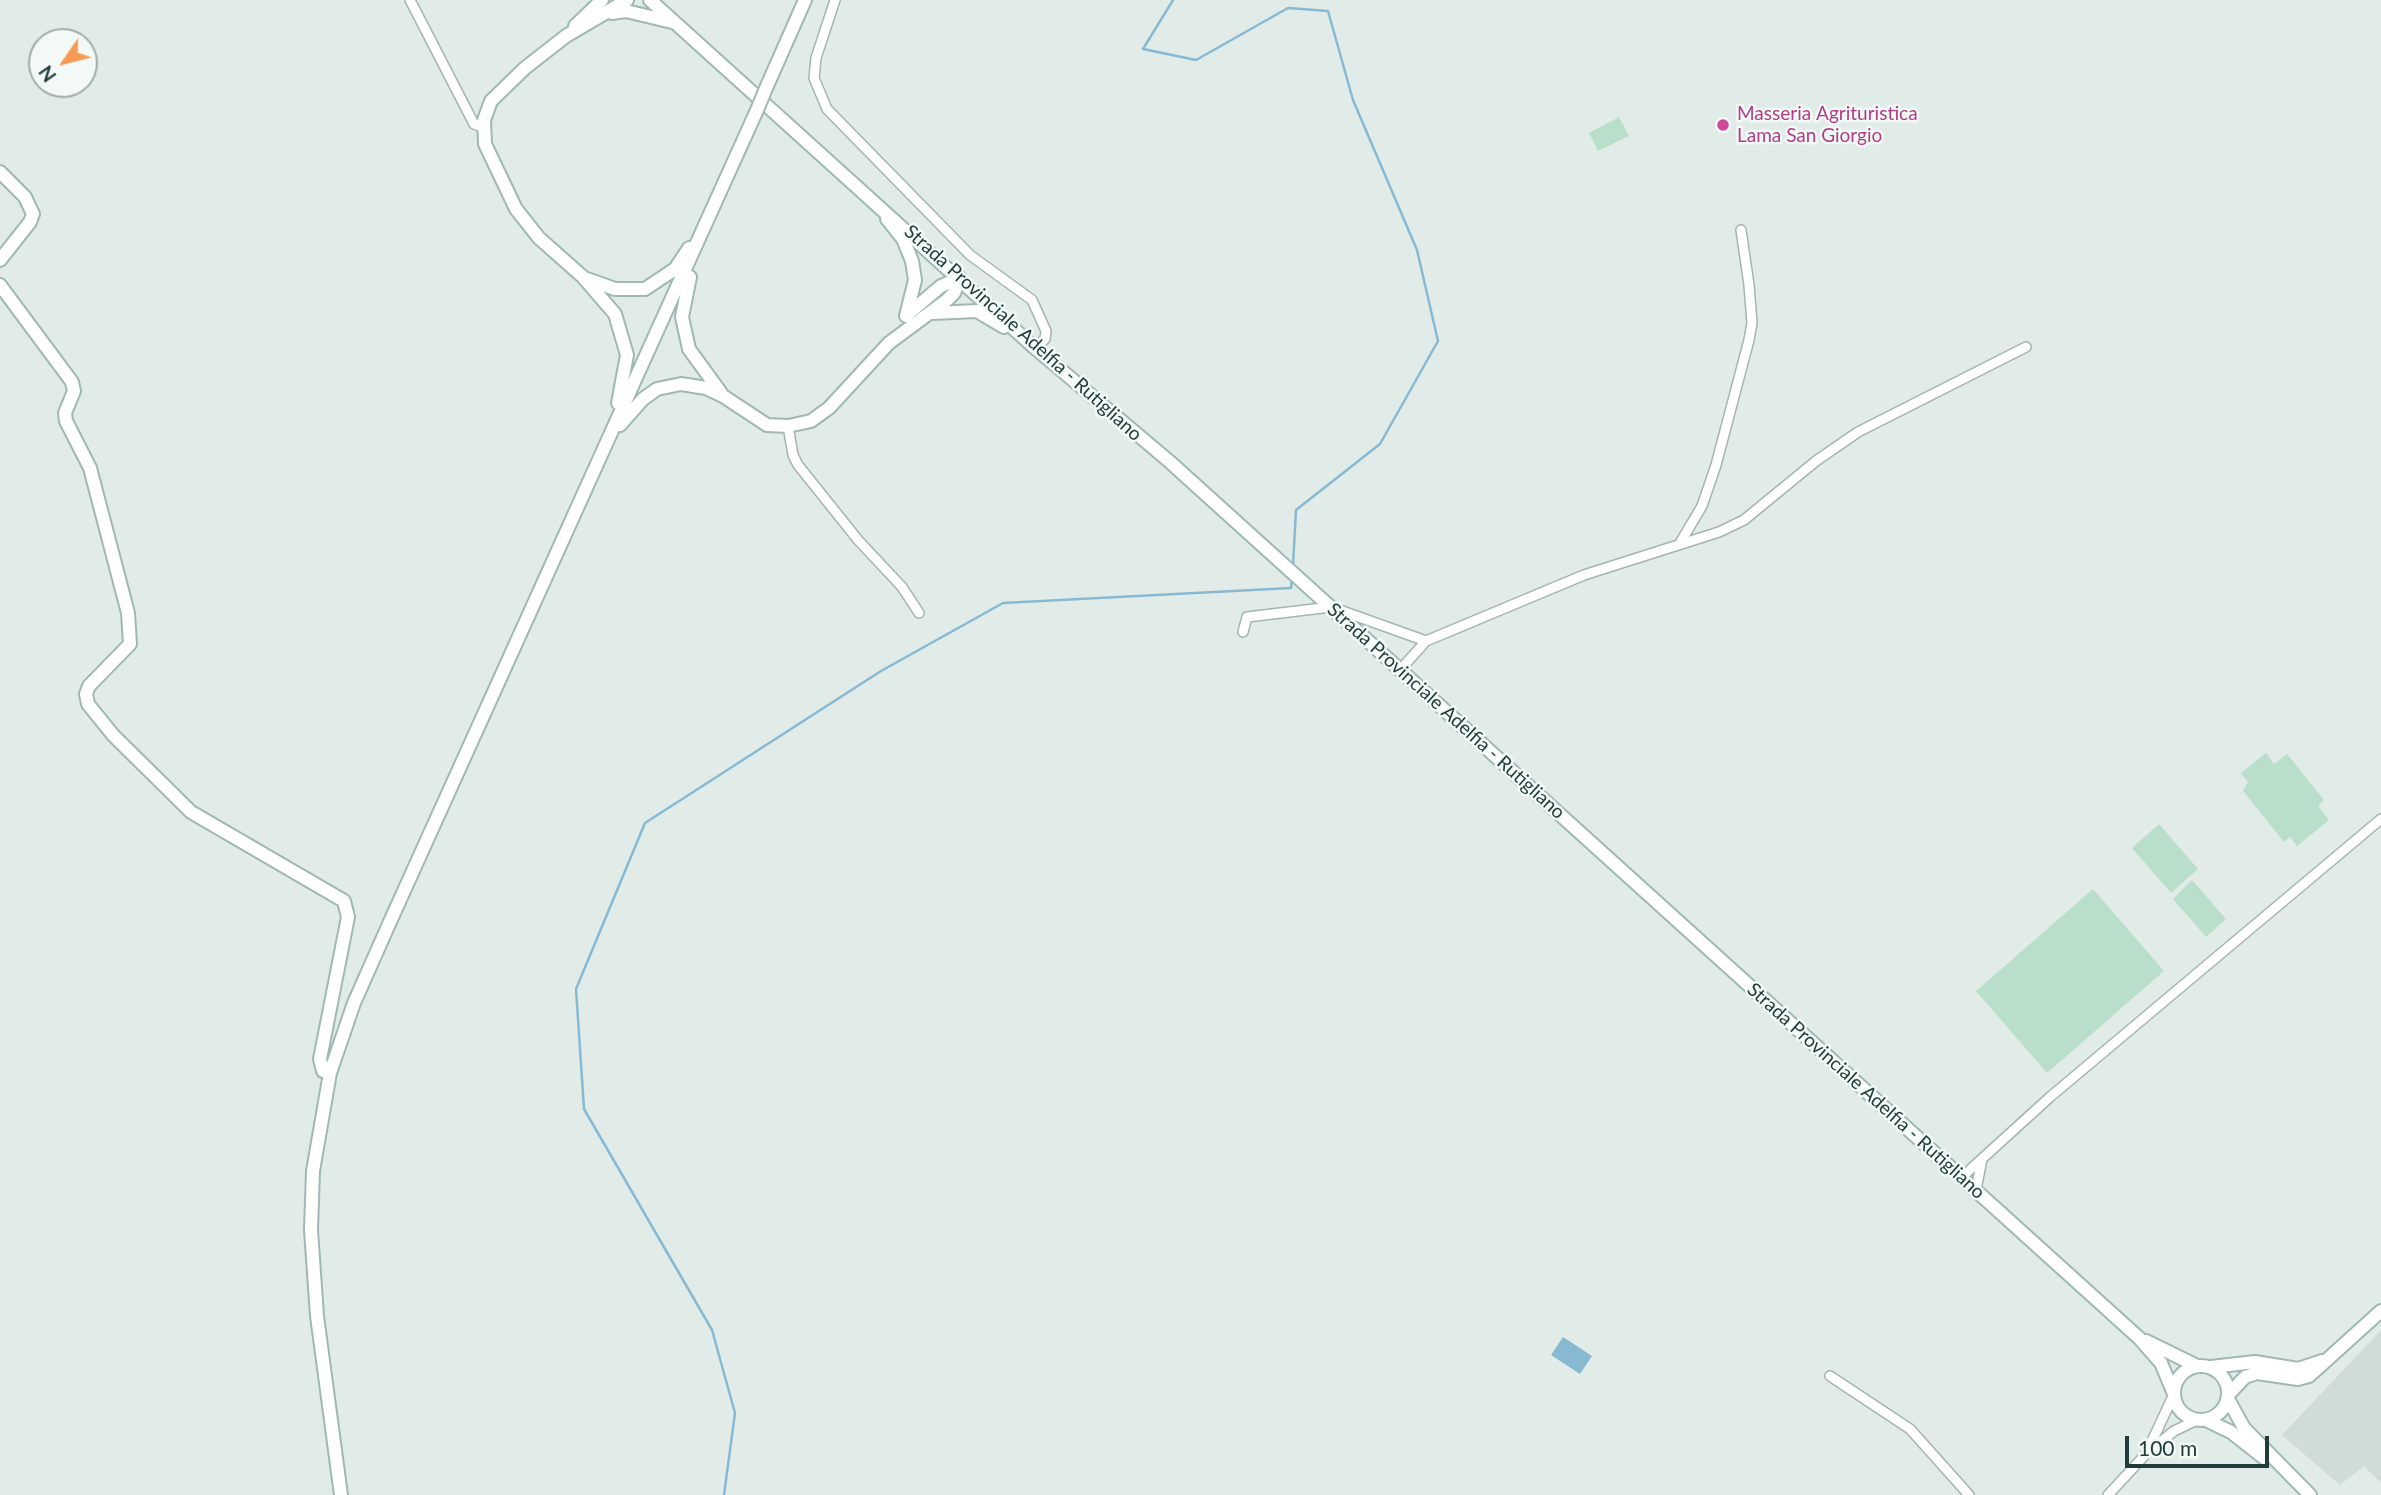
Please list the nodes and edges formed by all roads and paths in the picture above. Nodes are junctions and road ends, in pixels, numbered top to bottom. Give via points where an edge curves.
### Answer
1 (410, 0) edge
2 (591, 0) edge
3 (602, 0) edge
4 (627, 0) edge
5 (650, 0) edge
6 (805, 0) edge
7 (835, 0) edge
8 (604, 15) junction
9 (584, 16) junction
10 (674, 22) junction
11 (566, 36) junction
12 (484, 128) junction
13 (0, 172) edge
14 (865, 191) junction
15 (708, 220) junction
16 (1741, 230) dead end
17 (0, 260) edge
18 (583, 277) junction
19 (960, 278) junction
20 (0, 285) edge
21 (926, 315) junction
22 (906, 316) junction
23 (888, 343) junction
24 (2026, 347) dead end
25 (1035, 348) junction
26 (723, 396) junction
27 (788, 426) junction
28 (606, 444) junction
29 (1680, 543) junction
30 (1331, 607) junction
31 (919, 613) dead end
32 (1243, 632) dead end
33 (1426, 641) junction
34 (1400, 670) junction
35 (2381, 820) edge
36 (330, 1073) junction
37 (1982, 1159) junction
38 (1962, 1177) junction
39 (1976, 1190) junction
40 (2381, 1311) edge
41 (2139, 1338) junction
42 (2332, 1356) junction
43 (2204, 1366) junction
44 (1830, 1377) dead end
45 (2174, 1394) junction
46 (2228, 1397) junction
47 (2202, 1420) junction
48 (2147, 1454) junction
49 (2287, 1474) junction
50 (341, 1495) edge
51 (1969, 1495) edge
52 (2108, 1495) edge
53 (2310, 1495) edge

1 - 12 street via 474,124
2 - 9 main road
3 - 9 main road
4 - 8 main road
5 - 10 main road, Strada Provinciale Adelfia - Rutigliano
6 - 15 main road, bridge
7 - 25 street via 814,78 827,109 970,255 1032,300 1046,331 1045,339
8 - 10 main road via 626,11
8 - 11 main road
9 - 11 main road
10 - 14 main road, Strada Provinciale Adelfia - Rutigliano
11 - 12 main road via 491,101
12 - 18 main road via 485,144 516,209 539,239
13 - 17 main road via 25,197 33,214
14 - 19 main road, Strada Provinciale Adelfia - Rutigliano
14 - 22 main road via 903,239 912,261 913,296
15 - 18 main road via 675,269 645,289 615,289
15 - 26 main road via 682,317 689,349
15 - 28 main road
16 - 29 street via 1750,298 1749,340 1709,486
18 - 28 main road via 615,314 627,355
19 - 21 main road via 954,293
19 - 22 main road via 941,286
19 - 25 main road, Strada Provinciale Adelfia - Rutigliano
20 - 36 main road via 72,382 66,421 90,468 128,613 130,644 89,686 88,704 191,812 320,884 346,904 348,917 321,1052 323,1070
21 - 23 main road
21 - 25 main road via 939,310 976,311
22 - 23 main road
23 - 27 main road via 829,408 811,421
24 - 29 street via 1858,432 1744,520
25 - 30 main road, Strada Provinciale Adelfia - Rutigliano
26 - 27 main road via 767,425
26 - 28 main road via 694,386 657,389 628,415
27 - 31 street via 793,455 805,474
28 - 36 main road via 354,1003
29 - 33 street via 1584,575
30 - 32 street via 1247,617
30 - 33 street
30 - 34 main road, Strada Provinciale Adelfia - Rutigliano
33 - 34 street
34 - 38 main road, Strada Provinciale Adelfia - Rutigliano
35 - 37 street
36 - 50 main road via 313,1171 311,1230 317,1316
37 - 38 street
37 - 39 street
38 - 39 main road, Strada Provinciale Adelfia - Rutigliano
39 - 41 main road, Strada Provinciale Adelfia - Rutigliano
40 - 42 main road
41 - 43 main road, Strada Provinciale Adelfia - Rutigliano
41 - 45 main road, Strada Provinciale Adelfia - Rutigliano via 2161,1363
42 - 43 main road via 2298,1369 2255,1362
42 - 46 main road via 2320,1369 2298,1380 2257,1373 2245,1377
43 - 45 main road via 2180,1375
43 - 46 main road, Strada Provinciale Adelfia - Rutigliano via 2226,1380
44 - 51 street via 1910,1429
45 - 47 main road, Strada Provinciale Adelfia - Rutigliano via 2178,1408
45 - 48 street
46 - 47 main road via 2218,1414
46 - 49 main road, Strada Provinciale Adelfia - Rutigliano via 2244,1428
47 - 48 street via 2174,1431
47 - 49 main road, Strada Provinciale Adelfia - Rutigliano via 2231,1432
48 - 52 street
49 - 53 main road, Strada Provinciale Adelfia - Rutigliano

